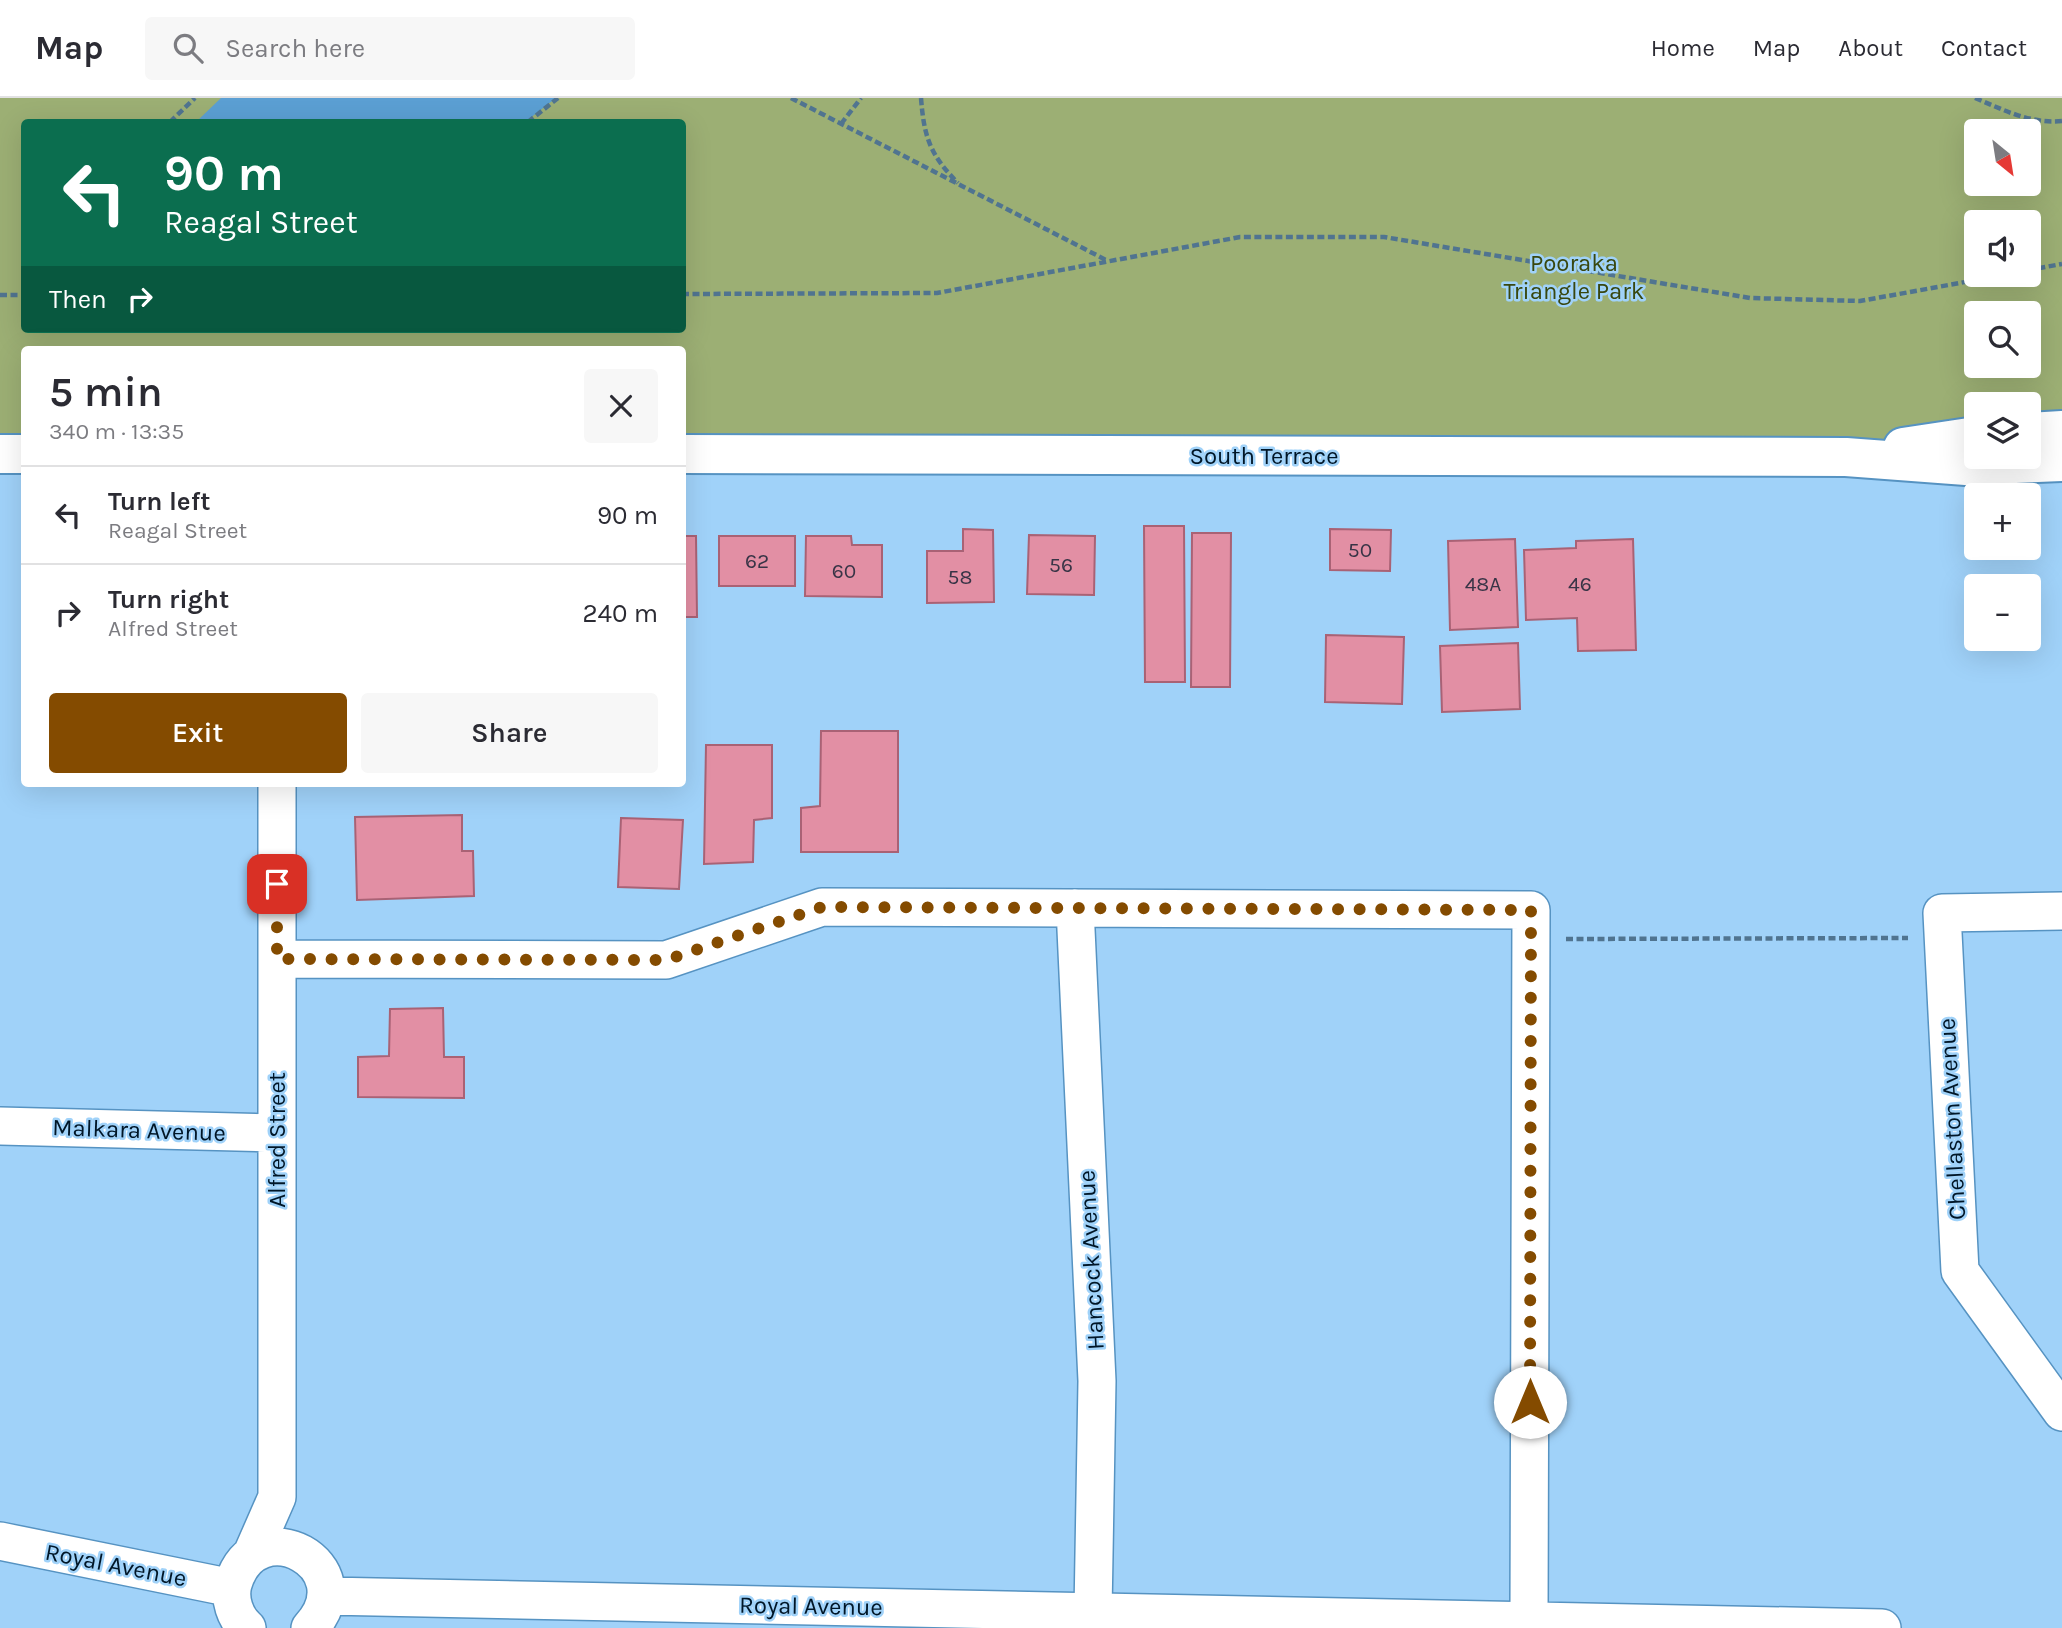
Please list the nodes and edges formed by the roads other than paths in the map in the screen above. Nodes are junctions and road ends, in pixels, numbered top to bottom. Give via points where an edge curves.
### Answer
1 (2062, 430) edge
2 (2041, 431) edge
3 (1964, 438) edge
4 (0, 454) edge
5 (21, 454) edge
6 (686, 454) edge
7 (1846, 457) junction
8 (2062, 463) edge
9 (277, 787) edge
10 (1075, 908) junction
11 (2062, 911) edge
12 (277, 959) junction
13 (0, 1126) edge
14 (277, 1133) junction
15 (2062, 1412) edge
16 (277, 1497) junction
17 (0, 1541) edge
18 (252, 1554) junction
19 (305, 1554) junction
20 (232, 1588) junction
21 (327, 1595) junction
22 (1093, 1612) junction
23 (887, 1618) edge
24 (1529, 1620) junction
25 (1375, 1623) edge
26 (247, 1628) edge
27 (310, 1628) edge
28 (1879, 1628) edge

1 - 2 street
3 - 7 street, South Terrace
4 - 5 street
6 - 7 street, South Terrace
7 - 8 street, South Terrace via 1966,466
9 - 12 street, Alfred Street
10 - 12 street via 822,907 666,960
10 - 22 street, Hancock Avenue via 1097,1381
10 - 24 street via 1531,924
11 - 15 street, Chellaston Avenue via 1942,913 1960,1271
12 - 14 street, Alfred Street
13 - 14 street, Malkara Avenue
14 - 16 street, Alfred Street
16 - 18 street, Alfred Street
16 - 19 street, Alfred Street
17 - 20 street, Royal Avenue
18 - 19 street via 277,1546
18 - 20 street, Alfred Street via 238,1570
19 - 21 street, Alfred Street via 321,1571
20 - 26 street via 235,1614
21 - 23 street, Royal Avenue
21 - 27 street via 321,1616
22 - 23 street, Royal Avenue
22 - 25 street, Royal Avenue
24 - 25 street, Royal Avenue
24 - 28 street, Royal Avenue

